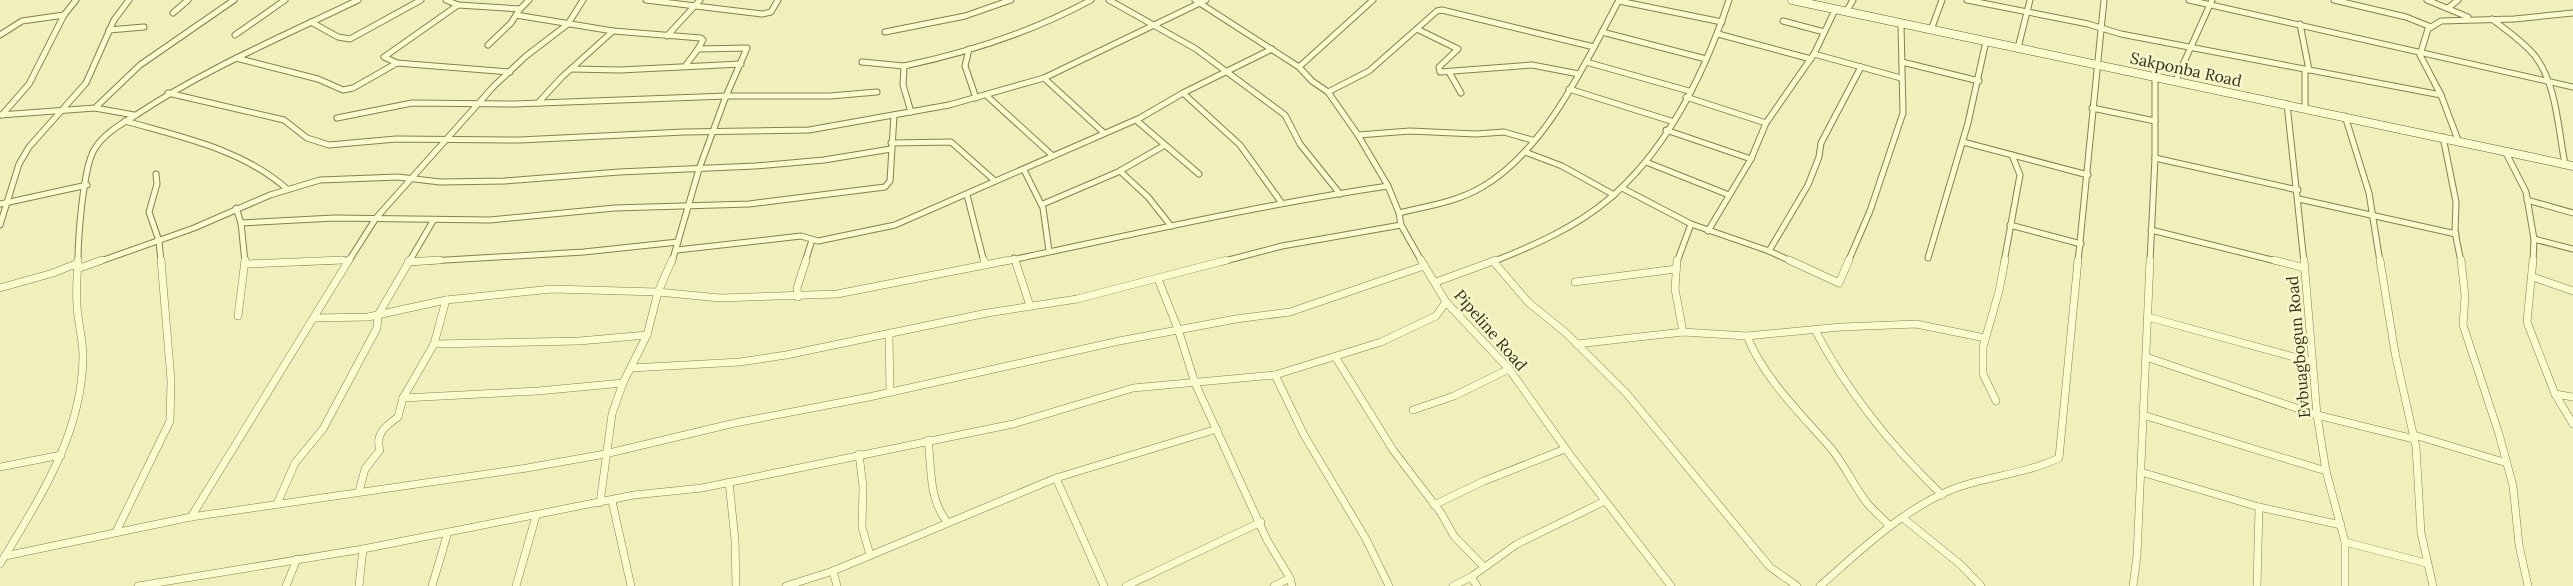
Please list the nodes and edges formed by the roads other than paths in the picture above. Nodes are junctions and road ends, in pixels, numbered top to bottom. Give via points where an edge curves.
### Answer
1 (76, 0) edge
2 (129, 0) edge
3 (188, 0) edge
4 (234, 0) edge
5 (285, 0) edge
6 (358, 0) edge
7 (421, 0) edge
8 (529, 0) edge
9 (583, 0) edge
10 (646, 0) edge
11 (700, 0) edge
12 (778, 0) edge
13 (1011, 0) edge
14 (1091, 0) edge
15 (1109, 0) edge
16 (1373, 0) edge
17 (1619, 0) edge
18 (1729, 0) edge
19 (1792, 0) edge
20 (1853, 0) edge
21 (1942, 0) edge
22 (1967, 0) edge
23 (2030, 0) edge
24 (2104, 0) edge
25 (2189, 0) edge
26 (2334, 0) edge
27 (2427, 0) edge
28 (2458, 0) edge
29 (448, 1) edge
30 (1200, 1) edge
31 (409, 2) edge
32 (2211, 2) edge
33 (458, 5) junction
34 (693, 7) junction
35 (520, 9) junction
36 (2448, 9) junction
37 (1835, 10) junction
38 (1846, 12) junction
39 (173, 13) dead end
40 (2028, 13) junction
41 (2573, 13) edge
42 (64, 15) junction
43 (516, 15) junction
44 (2471, 19) junction
45 (2492, 19) junction
46 (1783, 21) dead end
47 (311, 22) junction
48 (1722, 22) junction
49 (568, 24) junction
50 (1901, 24) junction
51 (2300, 24) junction
52 (1157, 25) junction
53 (144, 27) dead end
54 (2431, 27) junction
55 (2103, 28) junction
56 (1417, 29) junction
57 (109, 30) junction
58 (1931, 30) junction
59 (613, 31) junction
60 (885, 32) dead end
61 (1602, 32) junction
62 (1824, 32) junction
63 (1718, 34) junction
64 (0, 35) edge
65 (235, 35) dead end
66 (667, 36) junction
67 (1986, 41) junction
68 (488, 45) dead end
69 (2193, 46) junction
70 (1594, 47) junction
71 (2018, 48) junction
72 (698, 49) junction
73 (1272, 49) junction
74 (969, 50) junction
75 (2421, 51) junction
76 (1813, 56) junction
77 (235, 58) junction
78 (1706, 59) junction
79 (862, 62) dead end
80 (1586, 62) junction
81 (1902, 62) junction
82 (397, 63) junction
83 (741, 64) junction
84 (2098, 64) junction
85 (686, 65) junction
86 (904, 66) junction
87 (1299, 67) junction
88 (1861, 67) junction
89 (571, 69) junction
90 (2307, 70) junction
91 (1227, 71) junction
92 (511, 72) junction
93 (1449, 72) junction
94 (1579, 74) junction
95 (2155, 76) junction
96 (1044, 78) junction
97 (1901, 78) junction
98 (2176, 80) junction
99 (1979, 81) junction
100 (2548, 83) junction
101 (2573, 87) edge
102 (1569, 89) junction
103 (877, 92) dead end
104 (1328, 92) junction
105 (168, 93) junction
106 (1183, 93) junction
107 (1461, 93) dead end
108 (1688, 94) junction
109 (2441, 95) junction
110 (726, 96) junction
111 (987, 96) junction
112 (976, 98) junction
113 (538, 103) junction
114 (480, 104) junction
115 (2287, 104) junction
116 (2305, 107) junction
117 (95, 108) junction
118 (2092, 108) junction
119 (61, 111) junction
120 (911, 112) junction
121 (1, 115) edge
122 (135, 115) junction
123 (894, 115) junction
124 (2344, 116) junction
125 (337, 118) dead end
126 (1136, 120) junction
127 (125, 121) junction
128 (2155, 121) junction
129 (1671, 122) junction
130 (1766, 123) junction
131 (1666, 130) junction
132 (713, 132) junction
133 (1104, 133) junction
134 (1358, 135) junction
135 (2443, 137) junction
136 (448, 140) junction
137 (1532, 140) junction
138 (2458, 140) junction
139 (1963, 142) junction
140 (1165, 145) junction
141 (891, 146) junction
142 (2504, 150) junction
143 (1525, 152) junction
144 (2012, 155) junction
145 (1053, 156) junction
146 (2155, 158) junction
147 (1751, 159) junction
148 (1646, 162) junction
149 (2569, 165) edge
150 (699, 170) junction
151 (1023, 170) junction
152 (1120, 171) junction
153 (156, 174) dead end
154 (1199, 174) dead end
155 (2088, 175) junction
156 (411, 177) junction
157 (995, 181) junction
158 (87, 185) junction
159 (1388, 186) junction
160 (1622, 188) junction
161 (286, 189) junction
162 (2298, 190) junction
163 (1340, 194) junction
164 (967, 195) junction
165 (1614, 195) junction
166 (1730, 195) junction
167 (2299, 199) junction
168 (2526, 200) junction
169 (1281, 202) junction
170 (3, 203) edge
171 (1043, 204) junction
172 (690, 207) junction
173 (236, 208) junction
174 (1399, 213) junction
175 (2573, 213) edge
176 (2372, 216) junction
177 (376, 219) junction
178 (433, 221) junction
179 (241, 223) junction
180 (1691, 224) junction
181 (0, 225) edge
182 (1401, 225) junction
183 (2010, 225) junction
184 (1171, 226) junction
185 (2151, 230) junction
186 (1708, 231) junction
187 (2456, 234) junction
188 (2534, 239) junction
189 (812, 240) junction
190 (159, 241) junction
191 (678, 242) junction
192 (2081, 244) junction
193 (677, 249) junction
194 (2573, 249) edge
195 (1049, 251) junction
196 (1769, 251) junction
197 (1014, 258) junction
198 (1928, 258) dead end
199 (348, 260) junction
200 (1493, 261) junction
201 (408, 262) junction
202 (245, 264) junction
203 (985, 264) junction
204 (77, 266) junction
205 (1424, 266) junction
206 (2305, 268) junction
207 (1676, 269) junction
208 (2533, 277) junction
209 (1158, 279) junction
210 (1436, 282) junction
211 (1575, 282) dead end
212 (0, 288) edge
213 (2573, 291) edge
214 (658, 292) junction
215 (798, 297) junction
216 (446, 300) junction
217 (1446, 302) junction
218 (1030, 306) junction
219 (378, 315) junction
220 (238, 316) dead end
221 (2148, 317) junction
222 (314, 318) junction
223 (1178, 329) junction
224 (1815, 330) junction
225 (1683, 332) junction
226 (646, 335) junction
227 (889, 335) junction
228 (1747, 336) junction
229 (1985, 338) junction
230 (434, 344) junction
231 (1576, 344) junction
232 (2146, 357) junction
233 (1336, 358) junction
234 (2312, 362) junction
235 (631, 368) junction
236 (1509, 369) junction
237 (1275, 375) junction
238 (623, 382) junction
239 (1195, 383) junction
240 (891, 392) junction
241 (2555, 394) junction
242 (2573, 397) edge
243 (403, 398) junction
244 (1996, 401) dead end
245 (1413, 410) dead end
246 (2317, 414) junction
247 (2143, 415) junction
248 (2573, 424) edge
249 (1217, 429) junction
250 (2414, 437) junction
251 (928, 440) junction
252 (1565, 450) junction
253 (859, 453) junction
254 (605, 454) junction
255 (61, 455) junction
256 (2507, 463) junction
257 (0, 467) edge
258 (2326, 471) junction
259 (2141, 472) junction
260 (1056, 478) junction
261 (729, 482) junction
262 (359, 492) junction
263 (1942, 495) junction
264 (612, 501) junction
265 (1605, 501) junction
266 (600, 503) junction
267 (277, 504) junction
268 (1434, 506) junction
269 (2259, 507) junction
270 (536, 516) junction
271 (191, 517) junction
272 (1903, 518) junction
273 (947, 522) junction
274 (1261, 522) junction
275 (2341, 525) junction
276 (1890, 526) junction
277 (116, 532) junction
278 (448, 532) junction
279 (2345, 542) junction
280 (363, 549) junction
281 (870, 555) junction
282 (5, 556) junction
283 (297, 559) junction
284 (2426, 563) junction
285 (0, 564) edge
286 (1484, 567) junction
287 (833, 571) junction
288 (1471, 577) junction
289 (1291, 582) edge
290 (138, 586) edge
291 (286, 586) edge
292 (359, 586) edge
293 (432, 586) edge
294 (516, 586) edge
295 (630, 586) edge
296 (736, 586) edge
297 (786, 586) edge
298 (837, 586) edge
299 (1104, 586) edge
300 (1126, 586) edge
301 (1274, 586) edge
302 (1389, 586) edge
303 (1453, 586) edge
304 (1477, 586) edge
305 (1671, 586) edge
306 (1797, 586) edge
307 (1820, 586) edge
308 (1981, 586) edge
309 (2133, 586) edge
310 (2257, 586) edge
311 (2345, 586) edge
312 (2433, 586) edge
313 (2528, 586) edge

1 - 42 street
2 - 57 street
3 - 39 street
4 - 117 street via 140,65
5 - 65 street
6 - 47 street
7 - 31 street
8 - 35 street
9 - 49 street
10 - 34 street
11 - 34 street
12 - 34 street via 771,12 762,14
13 - 60 street via 962,17
14 - 74 street via 1040,25
15 - 52 street
16 - 87 street
17 - 48 street
17 - 61 street
18 - 48 street
19 - 37 main road, Sakponba Road
20 - 38 street
21 - 58 street
22 - 40 street
23 - 40 street
24 - 55 street
25 - 32 street
26 - 54 street
27 - 36 street
28 - 36 street
29 - 33 street
30 - 52 street
30 - 73 street, Pipeline Road
31 - 47 street via 350,39
32 - 51 street
32 - 69 street
33 - 35 street
33 - 82 street via 384,56
34 - 66 street
35 - 43 street
36 - 44 street
37 - 38 main road, Sakponba Road
37 - 62 street
38 - 50 main road, Sakponba Road
40 - 55 street
40 - 71 street
41 - 45 street
42 - 64 street via 24,19
42 - 121 street via 29,84
43 - 49 street
43 - 68 street
44 - 45 street
44 - 54 street via 2441,21
45 - 100 street via 2531,52
46 - 62 street
47 - 77 street
48 - 63 street
49 - 59 street
49 - 92 street
50 - 58 main road, Sakponba Road
50 - 81 street
51 - 75 street
51 - 90 street
52 - 91 street
52 - 96 street
53 - 57 street
54 - 75 street
55 - 69 street
55 - 84 street
56 - 70 street via 1442,10
56 - 93 street via 1458,49 1438,70
56 - 104 street via 1369,71
57 - 119 street via 86,83
58 - 67 main road, Sakponba Road
59 - 66 street
59 - 89 street
61 - 70 street
61 - 78 street
62 - 76 street
63 - 76 street
63 - 78 street
66 - 72 street via 701,38
67 - 71 main road, Sakponba Road
67 - 99 street
69 - 90 street
69 - 98 street
70 - 80 street
71 - 84 main road, Sakponba Road
72 - 83 street via 747,48
72 - 85 street
73 - 87 street, Pipeline Road
73 - 91 street
74 - 86 street
74 - 112 street via 965,66
75 - 100 street
75 - 109 street
76 - 88 street
76 - 130 street
77 - 82 street via 318,79 343,90
77 - 105 street
78 - 108 street
79 - 86 street
80 - 94 street
80 - 108 street
81 - 97 street
81 - 99 street
82 - 92 street
83 - 85 street
83 - 110 street
84 - 95 main road, Sakponba Road
84 - 118 street
85 - 89 street
86 - 120 street via 903,85
87 - 104 street, Pipeline Road
88 - 97 street
88 - 196 street via 1821,143 1820,156 1807,186
89 - 113 street
90 - 109 street
90 - 116 street
91 - 106 street
91 - 163 street via 1290,119 1300,144
92 - 114 street
93 - 94 street via 1532,65
93 - 107 street
94 - 102 street
95 - 98 main road, Sakponba Road
95 - 128 street
96 - 111 street
96 - 133 street
97 - 196 street via 1903,113 1870,211 1839,283
98 - 115 main road, Sakponba Road
99 - 139 street
100 - 101 street
100 - 149 street
102 - 129 street
102 - 137 street
103 - 110 street
104 - 134 street, Pipeline Road
105 - 122 street
105 - 136 street via 285,120 307,138 323,144
106 - 126 street
106 - 169 street via 1240,145
108 - 129 street
108 - 130 street
109 - 138 street
110 - 113 street
110 - 132 street
111 - 112 street
111 - 145 street
112 - 120 street
113 - 114 street
114 - 125 street via 412,103
114 - 136 street
115 - 116 main road, Sakponba Road
115 - 162 street, Evbuagbogun Road
116 - 124 main road, Sakponba Road
117 - 119 street
117 - 122 street
118 - 128 street
118 - 155 street
119 - 121 street
119 - 170 street via 29,147
120 - 123 street
122 - 127 street
123 - 132 street via 809,129
123 - 141 street
124 - 135 main road, Sakponba Road
124 - 176 street via 2369,193
126 - 133 street
126 - 140 street
127 - 158 street via 94,150
127 - 161 street via 221,149
128 - 146 street
129 - 131 street
130 - 147 street
131 - 147 street
131 - 148 street
132 - 136 street
132 - 150 street
133 - 145 street
134 - 137 street via 1504,132
134 - 159 street, Pipeline Road
135 - 138 main road, Sakponba Road
135 - 187 street via 2456,202
136 - 156 street
137 - 143 street
138 - 142 main road, Sakponba Road
139 - 144 street
139 - 198 street
140 - 152 street
140 - 154 street
141 - 150 street via 814,161
141 - 157 street via 951,142
141 - 172 street via 890,182 885,187 749,204
142 - 149 main road, Sakponba Road
142 - 168 street via 2526,192
143 - 165 street via 1562,166
143 - 174 street via 1481,189
144 - 155 street
144 - 183 street via 2020,175
145 - 151 street
146 - 162 street
146 - 185 street
147 - 166 street
148 - 160 street
148 - 166 street
150 - 156 street via 505,181 440,182
150 - 172 street
151 - 157 street
151 - 171 street
152 - 171 street
152 - 184 street via 1137,184
153 - 190 street via 149,212
155 - 192 street
156 - 161 street via 320,180
156 - 177 street
157 - 164 street
158 - 170 street
158 - 204 street
159 - 163 street
159 - 174 street, Pipeline Road
160 - 165 street
160 - 180 street
161 - 173 street
162 - 167 street, Evbuagbogun Road
163 - 169 street
164 - 189 street via 882,229
164 - 203 street
165 - 200 street via 1562,229
166 - 186 street
167 - 176 street
167 - 206 street, Evbuagbogun Road
168 - 175 street
168 - 188 street
169 - 184 street
170 - 181 street
171 - 195 street
172 - 178 street via 615,208 490,220
172 - 191 street
173 - 179 street
173 - 190 street
174 - 182 street, Pipeline Road
176 - 187 street
176 - 250 street
177 - 178 street
177 - 179 street
177 - 199 street
178 - 201 street
179 - 202 street
180 - 186 street
180 - 207 street via 1677,254
182 - 205 street, Pipeline Road
182 - 209 street via 1282,246
183 - 192 street
183 - 229 street via 1999,291
184 - 195 street
185 - 206 street
185 - 221 street
186 - 196 street
187 - 256 street via 2463,270 2463,325
188 - 194 street
188 - 208 street
189 - 193 street via 801,236
189 - 215 street via 797,288
190 - 204 street
190 - 277 street via 171,380 170,421
191 - 193 street
191 - 201 street via 584,252
192 - 263 street via 2059,459
193 - 214 street
195 - 197 street
197 - 203 street
197 - 218 street
199 - 202 street
199 - 222 street
200 - 210 street
200 - 231 street via 1528,302
201 - 219 street
202 - 220 street
203 - 215 street via 837,294
204 - 212 street
204 - 255 street via 82,356 79,396
205 - 210 street, Pipeline Road
205 - 223 street via 1290,312
206 - 234 street, Evbuagbogun Road
207 - 211 street
207 - 225 street via 1673,296
208 - 213 street
208 - 241 street via 2527,322
209 - 218 street
209 - 223 street
210 - 217 street, Pipeline Road
214 - 215 street via 720,298
214 - 216 street via 552,289
214 - 226 street
216 - 219 street
216 - 230 street
217 - 233 street via 1436,316
217 - 236 street, Pipeline Road
218 - 227 street
219 - 222 street
219 - 267 street via 377,328 322,429 295,464
221 - 232 street
221 - 234 street
222 - 271 street
223 - 239 street
223 - 240 street
224 - 228 street
224 - 229 street via 1916,324
224 - 263 street via 1854,395
225 - 228 street
225 - 231 street
226 - 230 street
226 - 235 street
227 - 235 street via 740,362
227 - 240 street
228 - 276 street via 1769,375 1830,447 1868,504
229 - 244 street via 1983,375
230 - 243 street
231 - 306 street via 1627,394 1770,567
232 - 246 street
232 - 247 street
233 - 237 street
233 - 268 street via 1393,450
234 - 246 street, Evbuagbogun Road
235 - 238 street
236 - 245 street via 1454,396
236 - 252 street, Pipeline Road
237 - 239 street
237 - 302 street via 1304,435 1366,538
238 - 243 street
238 - 254 street
239 - 249 street
239 - 251 street via 1133,388 1012,424
240 - 254 street
241 - 242 street
241 - 248 street
243 - 262 street via 398,417 380,434 380,450 369,458
246 - 250 street
246 - 258 street, Evbuagbogun Road
247 - 258 street
247 - 259 street
249 - 260 street
249 - 274 street
250 - 256 street
250 - 284 street
251 - 253 street
251 - 273 street via 932,500
252 - 265 street, Pipeline Road
252 - 268 street via 1484,481
253 - 261 street
253 - 281 street via 862,527
254 - 262 street
254 - 266 street
255 - 257 street
255 - 282 street
256 - 313 street
258 - 275 street, Evbuagbogun Road
259 - 269 street
259 - 309 street
260 - 273 street
260 - 299 street
261 - 264 street
261 - 296 street
262 - 267 street
263 - 272 street
264 - 266 street
264 - 295 street
265 - 286 street via 1517,544
265 - 305 street, Pipeline Road
266 - 270 street
267 - 271 street
268 - 286 street via 1454,537
269 - 275 street
269 - 310 street
270 - 278 street
270 - 294 street
271 - 277 street
272 - 276 street
272 - 308 street
273 - 281 street
274 - 289 street
274 - 300 street
275 - 279 street, Evbuagbogun Road
276 - 307 street
277 - 282 street
278 - 280 street
278 - 293 street
279 - 284 street
279 - 311 street, Evbuagbogun Road
280 - 283 street
280 - 292 street
281 - 287 street
282 - 285 street
283 - 290 street
283 - 291 street
284 - 312 street
286 - 288 street
287 - 297 street
287 - 298 street
288 - 303 street
288 - 304 street
289 - 301 street

